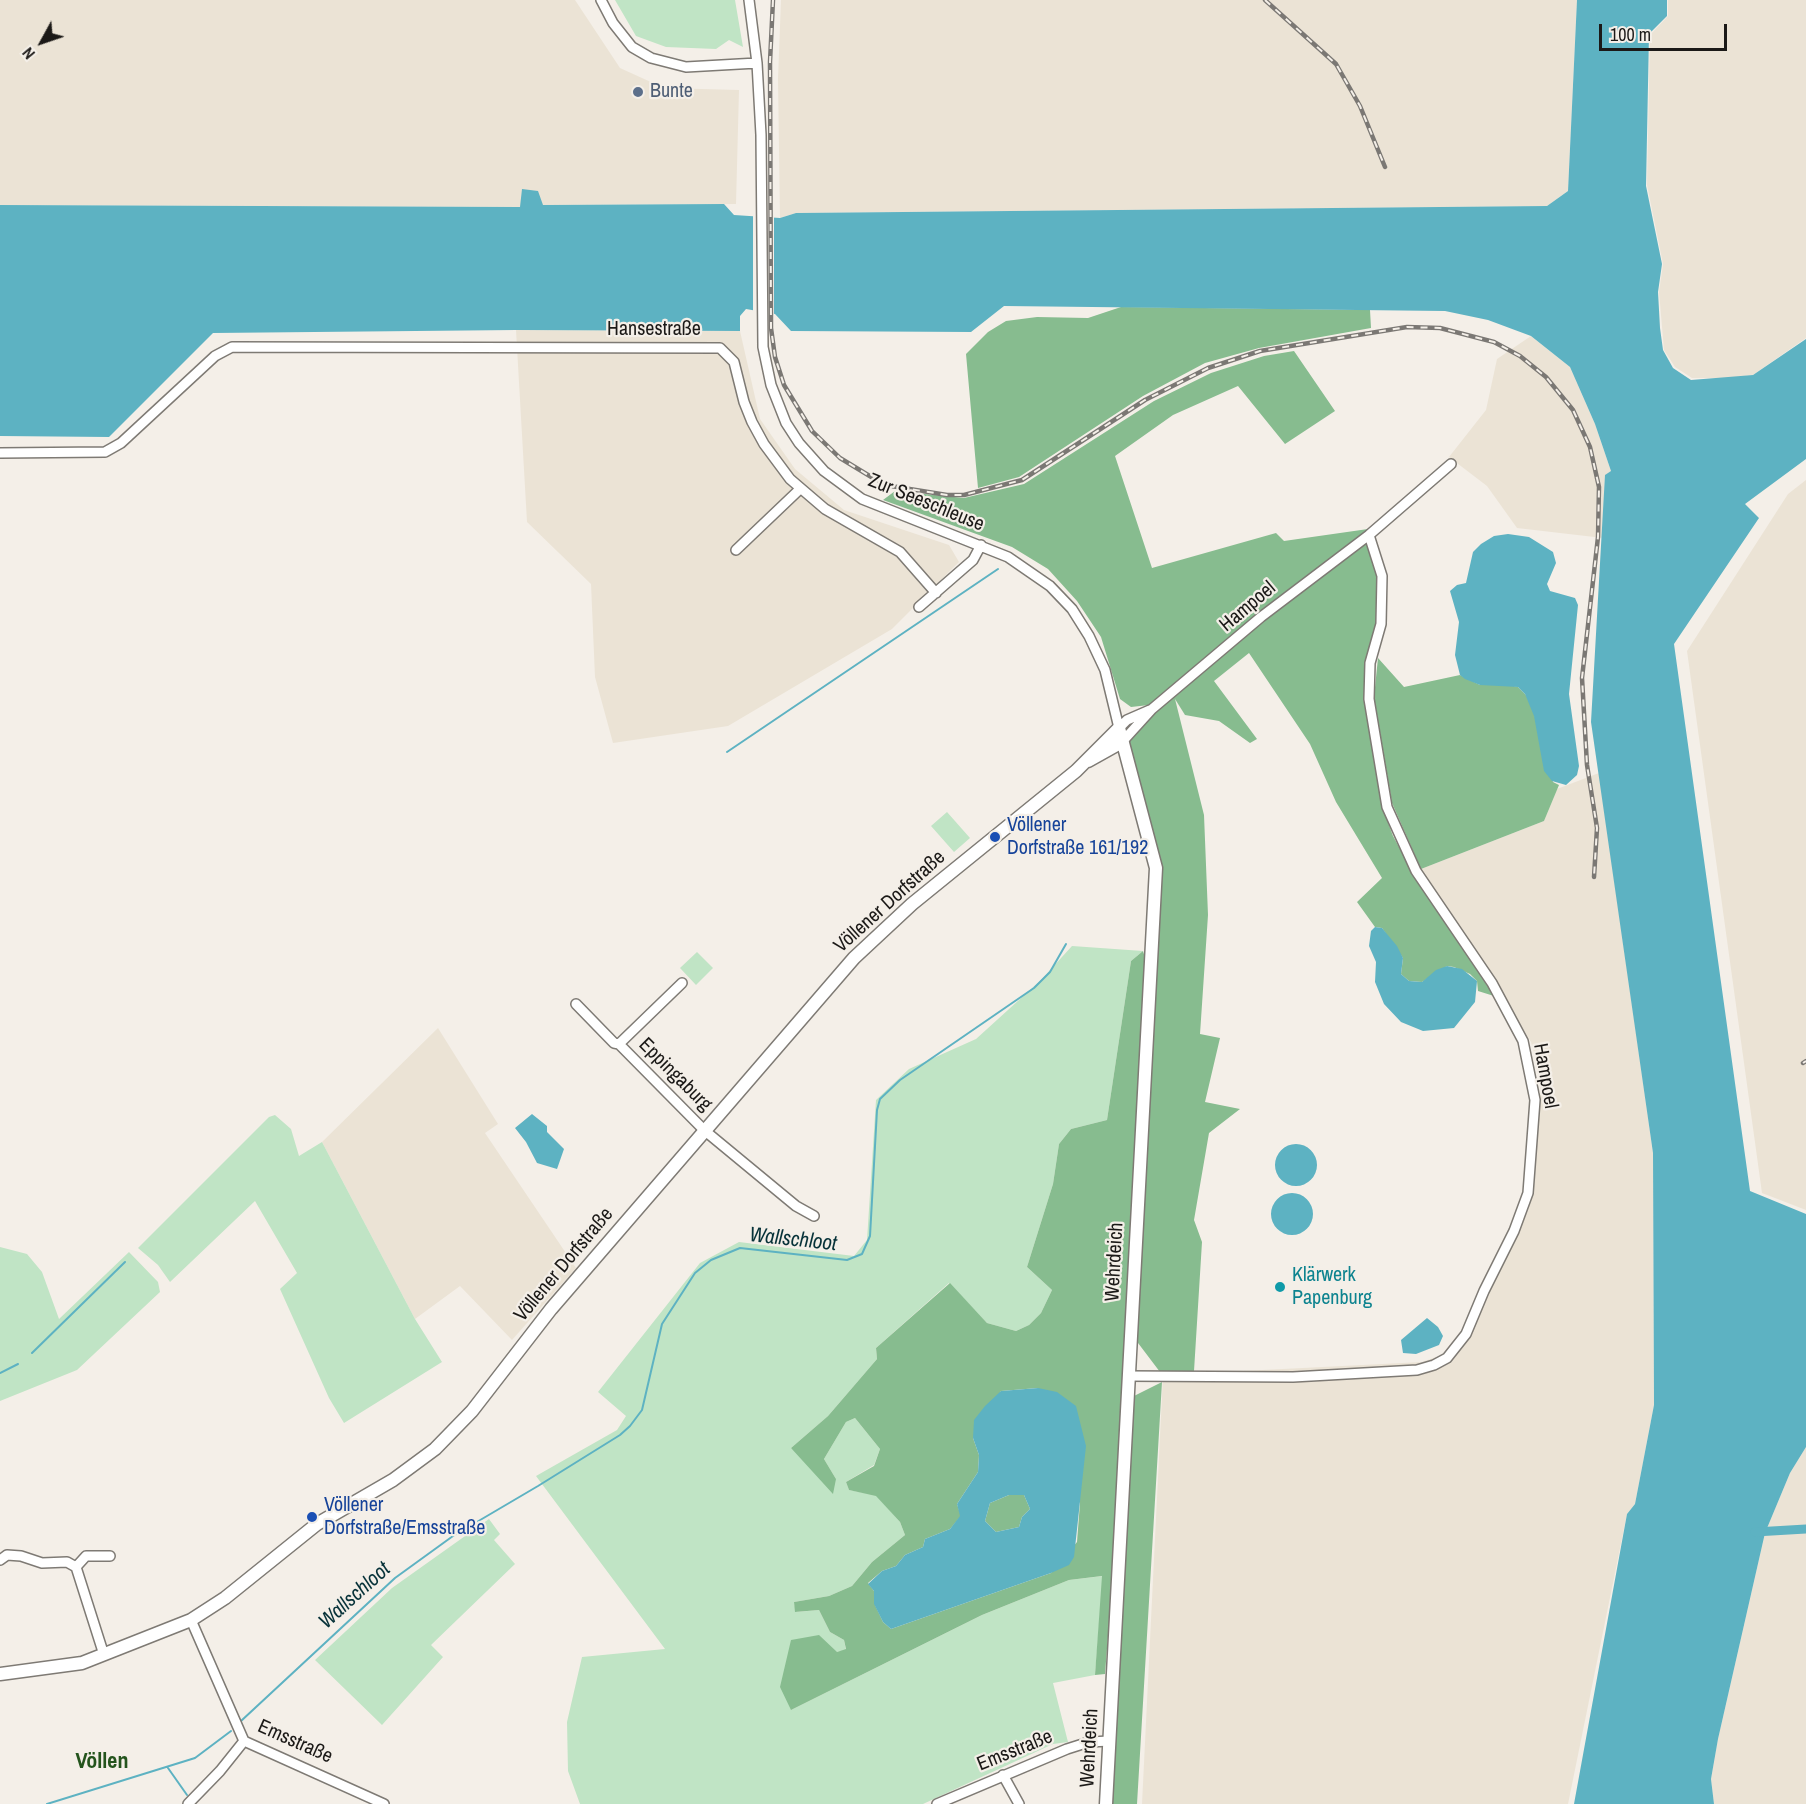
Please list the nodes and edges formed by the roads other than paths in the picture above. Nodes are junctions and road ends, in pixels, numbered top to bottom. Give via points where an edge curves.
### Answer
1 (601, 0) edge
2 (749, 0) edge
3 (757, 63) junction
4 (0, 453) edge
5 (1451, 464) dead end
6 (800, 489) junction
7 (1369, 535) junction
8 (981, 545) junction
9 (736, 550) dead end
10 (936, 593) junction
11 (919, 607) dead end
12 (1152, 709) junction
13 (1119, 728) junction
14 (1122, 742) junction
15 (1084, 763) junction
16 (682, 982) dead end
17 (576, 1004) dead end
18 (619, 1044) junction
19 (704, 1130) junction
20 (814, 1216) dead end
21 (1128, 1376) junction
22 (110, 1556) dead end
23 (0, 1560) edge
24 (76, 1567) junction
25 (191, 1620) junction
26 (104, 1655) junction
27 (0, 1674) edge
28 (244, 1741) junction
29 (1110, 1741) junction
30 (1003, 1775) junction
31 (188, 1804) edge
32 (384, 1804) edge
33 (937, 1804) edge
34 (1019, 1804) edge
35 (1106, 1804) edge

1 - 3 street via 632,47 651,58 686,67
2 - 3 street, Zur Seeschleuse
3 - 8 street, Zur Seeschleuse via 762,328 766,367 777,404 799,443 824,471 862,499
4 - 6 street, Hansestraße via 105,452 121,443 216,356 232,347 720,348 734,362 744,402 764,444
5 - 7 street, Hampoel
6 - 9 street
6 - 10 street, Hansestraße via 835,516 900,552
7 - 12 street, Hampoel via 1261,617
7 - 21 street, Hampoel via 1382,576 1381,624 1370,663 1369,699 1387,807 1416,871 1492,983 1523,1041 1535,1100 1528,1193 1466,1334 1447,1358 1434,1365 1403,1371 1293,1377
8 - 10 street via 973,560
8 - 13 street, Zur Seeschleuse via 1033,573 1072,609 1106,670
10 - 11 street
12 - 13 street, Hampoel
12 - 14 street, Hampoel
13 - 14 street, Wehrdeich
13 - 15 street, Völlener Dorfstraße
14 - 15 street, Völlener Dorfstraße
14 - 21 street, Wehrdeich via 1156,868
15 - 19 street, Völlener Dorfstraße via 876,936
16 - 18 street, Eppingaburg
17 - 18 street, Eppingaburg
18 - 19 street, Eppingaburg
19 - 20 street, Eppingaburg via 796,1206
19 - 25 street, Völlener Dorfstraße via 551,1309 448,1438 398,1477 317,1524 225,1598
21 - 29 street, Wehrdeich
22 - 24 street via 86,1556
23 - 24 street via 7,1555 21,1556 42,1563 67,1562
24 - 26 street
25 - 26 street, Völlener Dorfstraße
25 - 28 street, Emsstraße
26 - 27 street, Völlener Dorfstraße via 69,1666
28 - 31 street
28 - 32 street, Emsstraße
29 - 30 street, Emsstraße via 1089,1742
29 - 35 street, Wehrdeich
30 - 33 street, Emsstraße
30 - 34 street

